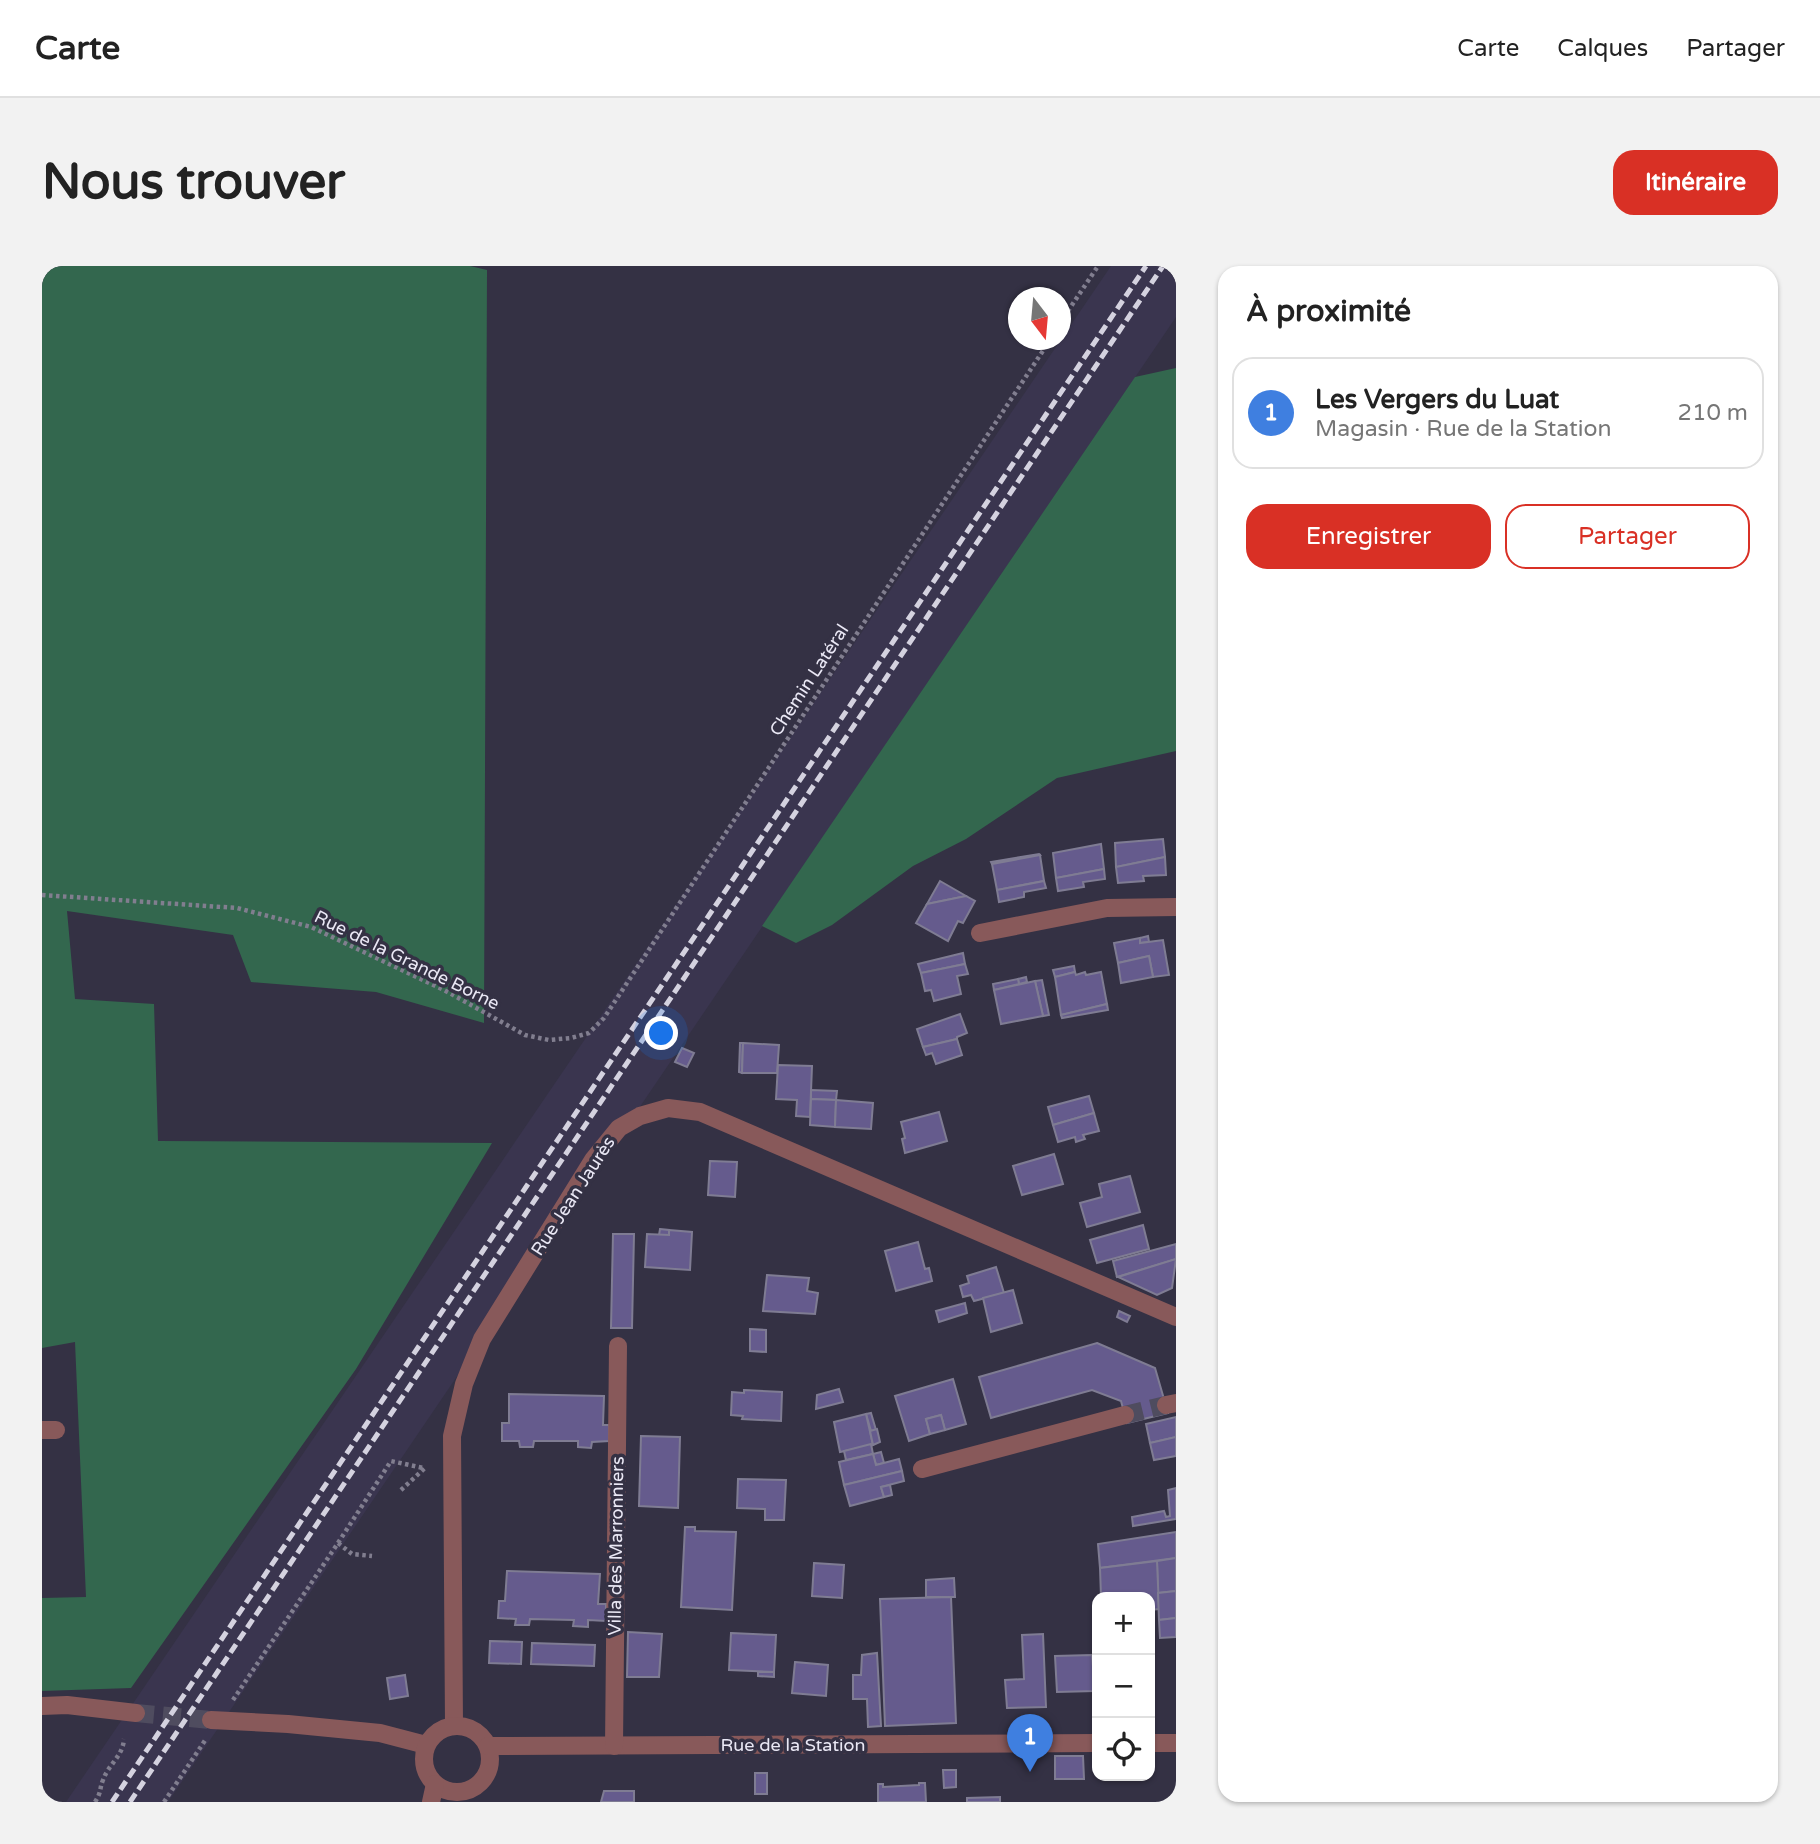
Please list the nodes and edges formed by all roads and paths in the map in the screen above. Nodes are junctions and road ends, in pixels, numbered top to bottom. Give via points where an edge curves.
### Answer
1 (1098, 266) edge
2 (1071, 306) edge
3 (1043, 350) edge
4 (42, 895) edge
5 (1176, 907) edge
6 (980, 933) dead end
7 (589, 1033) joint
8 (1176, 1317) edge
9 (618, 1346) dead end
10 (1125, 1415) tunnel mouth
11 (453, 1460) junction
12 (423, 1468) junction
13 (922, 1469) dead end
14 (401, 1490) dead end
15 (338, 1543) junction
16 (372, 1556) dead end
17 (234, 1699) dead end
18 (42, 1706) edge
19 (136, 1713) tunnel mouth
20 (211, 1720) tunnel mouth
21 (454, 1725) junction
22 (124, 1739) dead end
23 (1092, 1743) edge
24 (1155, 1743) edge
25 (1176, 1743) edge
26 (426, 1745) junction
27 (614, 1745) junction
28 (488, 1746) junction
29 (201, 1747) dead end
30 (435, 1784) junction
31 (469, 1795) edge
32 (95, 1802) edge
33 (164, 1802) edge
34 (431, 1802) edge

1 - 2 path
3 - 7 path, Chemin Latéral via 604,1018
4 - 7 path, Rue de la Grande Borne via 237,908 311,927 444,990 525,1035 549,1040
5 - 6 street via 1107,908
8 - 11 street, Rue Jean Jaurès via 700,1112 668,1108 619,1128 593,1160 489,1328 464,1384 452,1436
9 - 27 street, Villa des Marronniers
10 - 13 street
11 - 12 path
11 - 21 street, Rue Jean Jaurès
12 - 14 path
12 - 15 path via 391,1461
15 - 16 path via 352,1554
15 - 17 path
18 - 19 street
20 - 26 street via 380,1733
21 - 26 street via 442,1728
21 - 28 street via 474,1730
22 - 32 path
23 - 27 street, Rue de la Station
24 - 25 street
26 - 30 street via 424,1766
27 - 28 street, Rue de la Station
28 - 31 street via 487,1774
29 - 33 path
30 - 31 street
30 - 34 street

